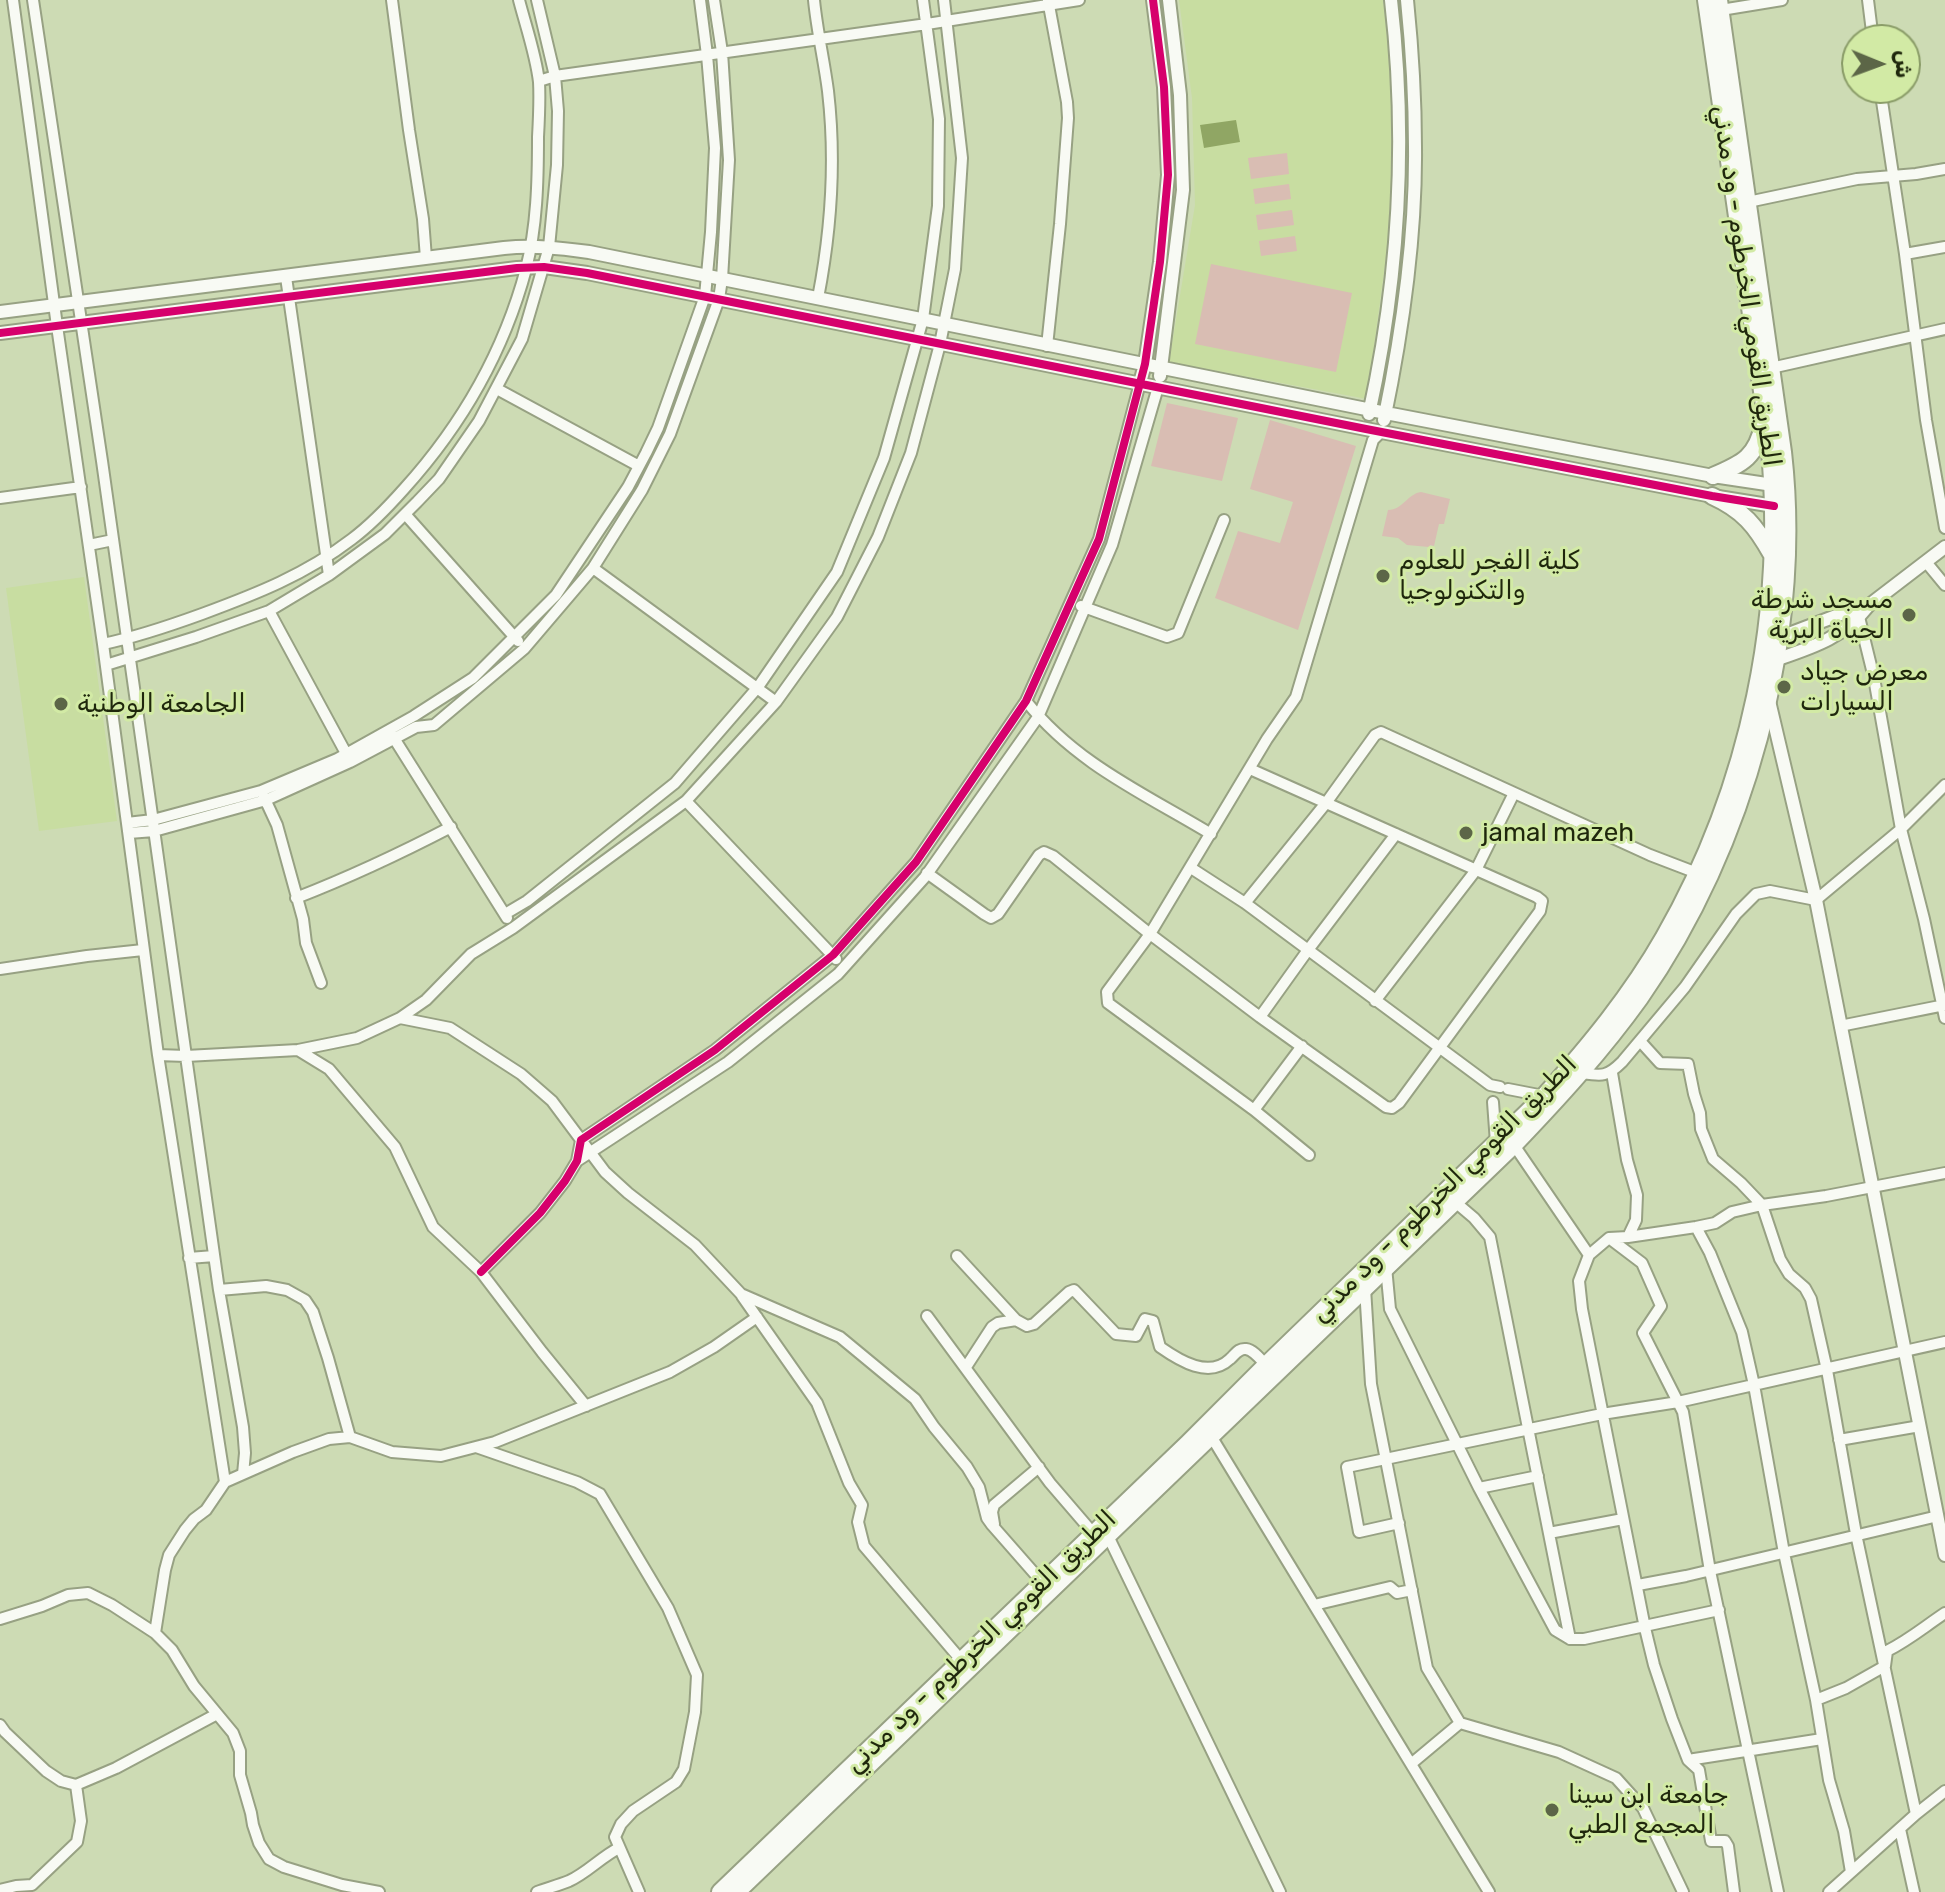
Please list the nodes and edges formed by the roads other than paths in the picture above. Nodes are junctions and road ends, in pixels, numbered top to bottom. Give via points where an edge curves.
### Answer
1 (13, 0) edge
2 (33, 0) edge
3 (392, 0) edge
4 (519, 0) edge
5 (537, 0) edge
6 (700, 0) edge
7 (714, 0) edge
8 (814, 0) edge
9 (923, 0) edge
10 (944, 0) edge
11 (1079, 0) edge
12 (1153, 0) edge
13 (1169, 0) edge
14 (1391, 0) edge
15 (1407, 0) edge
16 (1706, 0) edge
17 (1782, 0) edge
18 (1868, 0) edge
19 (1049, 2) edge
20 (1720, 5) edge
21 (948, 20) junction
22 (927, 24) junction
23 (1871, 24) edge
24 (818, 38) junction
25 (722, 52) junction
26 (707, 55) junction
27 (555, 76) junction
28 (539, 81) junction
29 (1882, 104) edge
30 (1945, 169) edge
31 (1892, 177) junction
32 (1748, 202) junction
33 (530, 245) junction
34 (549, 247) junction
35 (1945, 247) edge
36 (1905, 254) junction
37 (426, 258) junction
38 (526, 267) junction
39 (544, 267) junction
40 (707, 276) junction
41 (286, 277) junction
42 (722, 279) junction
43 (705, 296) junction
44 (288, 297) junction
45 (818, 298) junction
46 (719, 299) junction
47 (79, 301) junction
48 (55, 305) junction
49 (0, 312) edge
50 (923, 319) junction
51 (81, 322) junction
52 (944, 324) junction
53 (57, 326) junction
54 (1945, 329) edge
55 (0, 333) edge
56 (1916, 336) junction
57 (918, 340) junction
58 (940, 344) junction
59 (1047, 346) junction
60 (1380, 361) junction
61 (1145, 364) junction
62 (1394, 365) junction
63 (1161, 368) junction
64 (1771, 368) junction
65 (1140, 383) junction
66 (1158, 387) junction
67 (497, 389) junction
68 (1298, 395) junction
69 (1370, 409) junction
70 (1386, 413) junction
71 (1295, 414) junction
72 (1766, 414) junction
73 (1374, 433) junction
74 (639, 466) junction
75 (1713, 476) junction
76 (1773, 485) junction
77 (81, 487) junction
78 (1712, 496) junction
79 (0, 498) edge
80 (1774, 506) junction
81 (405, 514) junction
82 (1224, 520) dead end
83 (1945, 528) edge
84 (113, 540) junction
85 (89, 545) junction
86 (1945, 547) edge
87 (325, 557) junction
88 (1773, 557) junction
89 (1926, 562) junction
90 (593, 568) junction
91 (329, 575) junction
92 (1945, 585) edge
93 (1072, 602) junction
94 (1868, 606) junction
95 (1085, 608) junction
96 (269, 611) junction
97 (1859, 617) junction
98 (515, 638) junction
99 (1778, 638) junction
100 (127, 639) junction
101 (103, 644) junction
102 (524, 649) junction
103 (130, 659) junction
104 (1775, 660) junction
105 (106, 665) junction
106 (758, 687) junction
107 (1768, 698) junction
108 (1026, 701) junction
109 (776, 702) junction
110 (1038, 717) junction
111 (392, 734) junction
112 (348, 758) junction
113 (1250, 769) junction
114 (1945, 785) edge
115 (1514, 793) junction
116 (264, 796) junction
117 (686, 801) junction
118 (1326, 803) junction
119 (153, 825) junction
120 (451, 827) junction
121 (128, 828) junction
122 (1901, 829) junction
123 (1211, 834) junction
124 (1396, 834) junction
125 (1191, 868) junction
126 (1476, 870) junction
127 (927, 873) junction
128 (1697, 873) junction
129 (296, 898) junction
130 (1816, 900) junction
131 (1245, 903) junction
132 (505, 914) junction
133 (513, 928) junction
134 (1150, 934) junction
135 (143, 950) junction
136 (1308, 950) junction
137 (833, 955) junction
138 (844, 968) junction
139 (0, 969) edge
140 (321, 983) dead end
141 (1375, 1001) junction
142 (1944, 1006) edge
143 (1260, 1017) junction
144 (400, 1018) junction
145 (1945, 1018) edge
146 (1840, 1026) junction
147 (1640, 1041) junction
148 (721, 1045) junction
149 (1302, 1046) junction
150 (1440, 1048) junction
151 (298, 1050) junction
152 (158, 1055) junction
153 (186, 1056) junction
154 (728, 1062) junction
155 (1582, 1073) junction
156 (1612, 1073) junction
157 (1497, 1091) junction
158 (1544, 1096) junction
159 (1254, 1110) junction
160 (581, 1140) junction
161 (1496, 1144) junction
162 (1514, 1145) junction
163 (591, 1153) junction
164 (1309, 1155) dead end
165 (577, 1161) junction
166 (1945, 1173) edge
167 (1872, 1186) junction
168 (1454, 1201) junction
169 (1762, 1205) junction
170 (1696, 1227) junction
171 (1628, 1237) junction
172 (1609, 1238) junction
173 (1589, 1255) junction
174 (214, 1256) junction
175 (957, 1256) dead end
176 (189, 1258) junction
177 (1386, 1267) junction
178 (481, 1272) junction
179 (1365, 1287) junction
180 (219, 1290) junction
181 (741, 1294) junction
182 (927, 1316) dead end
183 (757, 1317) junction
184 (1016, 1320) junction
185 (1945, 1342) edge
186 (1906, 1350) junction
187 (1266, 1365) junction
188 (966, 1367) junction
189 (1827, 1370) junction
190 (1754, 1385) junction
191 (1678, 1402) junction
192 (586, 1406) junction
193 (1602, 1414) junction
194 (1920, 1426) junction
195 (1528, 1429) junction
196 (1211, 1436) junction
197 (350, 1437) junction
198 (1839, 1440) junction
199 (1458, 1445) junction
200 (476, 1447) junction
201 (1387, 1460) junction
202 (1039, 1467) junction
203 (243, 1474) junction
204 (1538, 1476) junction
205 (225, 1482) junction
206 (1479, 1488) junction
207 (1938, 1516) junction
208 (1623, 1519) junction
209 (1399, 1523) junction
210 (994, 1528) junction
211 (1943, 1531) edge
212 (1549, 1533) junction
213 (1100, 1534) junction
214 (1856, 1534) junction
215 (1784, 1553) junction
216 (1945, 1555) edge
217 (1710, 1571) junction
218 (1042, 1582) junction
219 (1638, 1585) junction
220 (1412, 1590) junction
221 (1314, 1605) junction
222 (1719, 1610) junction
223 (1945, 1613) edge
224 (0, 1619) edge
225 (1645, 1628) junction
226 (155, 1633) junction
227 (1570, 1639) junction
228 (961, 1660) junction
229 (1885, 1666) junction
230 (1816, 1700) junction
231 (217, 1714) junction
232 (1460, 1723) junction
233 (0, 1725) edge
234 (1822, 1739) junction
235 (1748, 1752) junction
236 (1688, 1760) junction
237 (1411, 1764) junction
238 (76, 1785) junction
239 (1945, 1791) edge
240 (1916, 1814) junction
241 (1900, 1829) junction
242 (619, 1848) junction
243 (1851, 1872) junction
244 (0, 1890) edge
245 (379, 1892) edge
246 (537, 1892) edge
247 (639, 1892) edge
248 (720, 1892) edge
249 (737, 1892) edge
250 (1280, 1892) edge
251 (1489, 1892) edge
252 (1683, 1892) edge
253 (1734, 1892) edge
254 (1778, 1892) edge
255 (1829, 1892) edge
256 (1914, 1892) edge

1 - 48 street
2 - 47 street
3 - 37 street
4 - 28 street
5 - 27 street
6 - 26 street
7 - 25 street
8 - 24 street
9 - 22 street
10 - 21 street
11 - 19 street
12 - 61 street via 1168,175
13 - 63 street via 1183,190
14 - 60 street via 1399,186
15 - 62 street via 1415,148 1410,244
16 - 72 highway, الطريق القومي الخرطوم - ود مدني
17 - 20 street
18 - 23 street
19 - 21 street
19 - 59 street via 1068,128
20 - 32 highway, الطريق القومي الخرطوم - ود مدني
21 - 22 street
21 - 52 street via 962,158 955,269
22 - 24 street
22 - 50 street via 939,119 938,206
24 - 25 street
24 - 45 street via 829,98 831,163 828,240
25 - 26 street
25 - 42 street via 729,160
26 - 27 street
26 - 40 street via 715,148
27 - 28 street
27 - 34 street via 557,165
28 - 33 street
29 - 31 street
30 - 31 street
31 - 32 street via 1857,179
31 - 36 street
32 - 64 highway, الطريق القومي الخرطوم - ود مدني
33 - 34 street
33 - 37 street
33 - 38 street
34 - 39 street
34 - 40 street
35 - 36 street
36 - 56 street
37 - 41 street
38 - 39 street
38 - 44 street
38 - 87 street via 503,336 464,411 427,464 375,521
39 - 43 street
39 - 67 street via 522,339
40 - 42 street
40 - 43 street
41 - 44 street
41 - 47 street
42 - 45 street
42 - 46 street
43 - 46 street
43 - 74 street
44 - 51 street
44 - 87 street
45 - 50 street
46 - 57 street
46 - 90 street via 670,434
47 - 48 street
47 - 51 street
48 - 49 street
48 - 53 street
50 - 52 street
50 - 57 street
51 - 53 street
51 - 84 street
52 - 58 street
52 - 59 street
53 - 55 street
53 - 77 street
54 - 56 street
56 - 64 street
56 - 83 street
57 - 58 street
57 - 106 street via 884,458 837,572
58 - 65 street
58 - 109 street via 911,453 878,537 837,617
59 - 61 street
60 - 62 street
60 - 69 street
61 - 63 street
61 - 65 street
62 - 70 street
63 - 66 street
63 - 68 street
64 - 99 highway, الطريق القومي الخرطوم - ود مدني via 1787,493
65 - 66 street
65 - 93 street via 1099,539
66 - 71 street
66 - 95 street via 1112,545
67 - 74 street
67 - 81 street via 439,479
68 - 69 street
68 - 71 street
69 - 70 street
69 - 73 street
70 - 73 street
70 - 75 street
71 - 73 street
72 - 75 highway via 1749,457
72 - 76 highway, الطريق القومي الخرطوم - ود مدني
73 - 78 street
73 - 113 street via 1296,697
74 - 98 street via 556,595
75 - 76 street
76 - 80 highway, الطريق القومي الخرطوم - ود مدني
77 - 79 street
77 - 85 street
78 - 80 street
78 - 88 highway via 1749,520
80 - 88 highway, الطريق القومي الخرطوم - ود مدني
81 - 91 street
81 - 98 street
82 - 95 street via 1176,635 1167,637
84 - 85 street
84 - 100 street
85 - 101 street
86 - 89 street
87 - 91 street
87 - 100 street via 260,593
88 - 128 highway, الطريق القومي الخرطوم - ود مدني via 1755,698 1732,783
89 - 92 street
89 - 94 street
90 - 102 street
90 - 106 street
91 - 96 street
93 - 95 street
93 - 108 street
94 - 97 street
94 - 99 street
95 - 110 street
96 - 103 street
96 - 112 street
97 - 104 street via 1835,636
97 - 122 street
98 - 102 street
98 - 111 street via 473,678
99 - 104 highway, الطريق القومي الخرطوم - ود مدني
100 - 101 street
100 - 103 street
101 - 105 street
102 - 111 street via 434,725
103 - 105 street
103 - 119 street
104 - 107 highway, الطريق القومي الخرطوم - ود مدني
105 - 121 street
106 - 109 street
106 - 132 street via 675,783
107 - 130 street
107 - 155 highway, الطريق القومي الخرطوم - ود مدني via 1744,787 1708,879 1641,996
108 - 110 street
108 - 137 street via 916,862
109 - 117 street
110 - 123 street via 1106,773
110 - 127 street
111 - 112 street
111 - 120 street
112 - 116 street
113 - 118 street
113 - 123 street
114 - 122 street
115 - 118 street via 1381,732
115 - 126 street
115 - 128 street
116 - 119 street
116 - 129 street
117 - 133 street
117 - 137 street
118 - 124 street
118 - 131 street
119 - 121 street
119 - 153 street
120 - 129 street
120 - 132 street
121 - 135 street
122 - 130 street
122 - 142 street
123 - 125 street
124 - 126 street
124 - 136 street
125 - 131 street
125 - 134 street
126 - 141 street
126 - 150 street via 1537,897 1542,901 1540,911
127 - 134 street via 991,918 1044,852
127 - 138 street
128 - 158 highway, الطريق القومي الخرطوم - ود مدني via 1629,991
129 - 140 street
130 - 146 street
130 - 147 street via 1770,891 1756,894
131 - 136 street
132 - 133 street
133 - 144 street via 471,954 426,1000
134 - 143 street
134 - 159 street via 1107,992 1108,1003
135 - 139 street
135 - 152 street
136 - 141 street
136 - 143 street
137 - 138 street
137 - 148 street
138 - 154 street
141 - 150 street
142 - 145 street
142 - 146 street
143 - 149 street
144 - 151 street via 357,1038
144 - 160 street via 450,1028 521,1074 552,1101
146 - 167 street
147 - 156 street
147 - 169 street via 1660,1063 1688,1064 1713,1159
148 - 154 street
148 - 160 street
149 - 150 street via 1392,1108
149 - 159 street
150 - 157 street
151 - 153 street
151 - 178 street via 329,1069 395,1147 433,1227
152 - 153 street
152 - 176 street
153 - 174 street
154 - 163 street
155 - 156 street
155 - 162 highway, الطريق القومي الخرطوم - ود مدني
156 - 171 street via 1637,1195 1636,1220
157 - 158 street
157 - 161 street
158 - 161 highway, الطريق القومي الخرطوم - ود مدني
159 - 164 street
160 - 163 street
160 - 165 street
161 - 187 highway, الطريق القومي الخرطوم - ود مدني
162 - 168 highway, الطريق القومي الخرطوم - ود مدني
162 - 173 street
163 - 165 street
163 - 181 street via 605,1172 695,1245
165 - 178 street via 540,1213
166 - 167 street
167 - 169 street
167 - 186 street
168 - 177 highway, الطريق القومي الخرطوم - ود مدني
168 - 195 street via 1490,1237
169 - 170 street
169 - 189 street via 1780,1259 1811,1299
170 - 171 street
170 - 190 street via 1736,1316
171 - 172 street
172 - 173 street
172 - 191 street via 1642,1263 1661,1306 1643,1333
173 - 193 street via 1579,1281
174 - 176 street
174 - 180 street
175 - 184 street
176 - 205 street
177 - 179 highway, الطريق القومي الخرطوم - ود مدني
177 - 199 street via 1390,1309
178 - 192 street
179 - 196 highway, الطريق القومي الخرطوم - ود مدني
179 - 201 street via 1371,1384
180 - 197 street via 266,1286 305,1300 317,1323
180 - 203 street via 243,1427
181 - 183 street
181 - 210 street via 840,1337 915,1399 967,1467
182 - 188 street
183 - 192 street via 670,1372
183 - 228 street via 817,1403 862,1505 858,1522 864,1546
184 - 187 street via 1034,1324 1074,1290 1116,1334 1136,1336 1145,1319 1153,1321 1160,1347 1181,1361 1213,1368 1247,1349
184 - 188 street via 992,1327
185 - 186 street
186 - 189 street
186 - 194 street
187 - 213 highway, الطريق القومي الخرطوم - ود مدني
188 - 202 street
189 - 190 street
189 - 198 street
190 - 191 street
190 - 215 street
191 - 193 street
191 - 217 street
192 - 200 street
193 - 195 street
193 - 208 street
194 - 198 street
194 - 207 street
195 - 199 street
195 - 204 street
196 - 213 highway, الطريق القومي الخرطوم - ود مدني
196 - 221 street
197 - 200 street via 392,1452 441,1456
197 - 203 street via 329,1439
198 - 214 street
199 - 201 street
199 - 206 street
200 - 242 street via 600,1494 668,1608 697,1675 684,1769 676,1782 621,1824 615,1837
201 - 209 street
201 - 209 street via 1347,1467 1359,1532
202 - 210 street via 994,1505
202 - 213 street
203 - 205 street
204 - 206 street
204 - 212 street
205 - 226 street via 169,1555
206 - 227 street via 1555,1630
207 - 211 street
207 - 214 street
208 - 212 street
208 - 219 street
209 - 220 street
210 - 218 street
211 - 216 street
212 - 227 street
213 - 218 highway, الطريق القومي الخرطوم - ود مدني
213 - 249 highway, الطريق القومي الخرطوم - ود مدني
213 - 250 street
214 - 215 street
214 - 229 street
215 - 217 street
215 - 230 street
217 - 219 street
217 - 222 street
218 - 228 highway, الطريق القومي الخرطوم - ود مدني
219 - 225 street
220 - 221 street via 1397,1593 1390,1587
220 - 232 street via 1427,1668
221 - 237 street
222 - 225 street
222 - 235 street
223 - 229 street via 1887,1651
224 - 226 street via 88,1593
225 - 227 street
225 - 236 street
226 - 231 street
228 - 248 highway, الطريق القومي الخرطوم - ود مدني
229 - 230 street
229 - 240 street
230 - 234 street
231 - 238 street
231 - 245 street via 240,1751 240,1775 253,1825 269,1859
232 - 237 street
232 - 252 street via 1559,1752 1616,1778 1643,1808
233 - 238 street via 46,1771
234 - 235 street
234 - 243 street
235 - 236 street
235 - 254 street
236 - 253 street via 1699,1770 1711,1841 1728,1846
237 - 251 street
238 - 244 street via 81,1821 77,1842 32,1885
239 - 240 street
240 - 241 street
241 - 243 street
241 - 256 street
242 - 246 street via 569,1881
242 - 247 street
243 - 255 street

